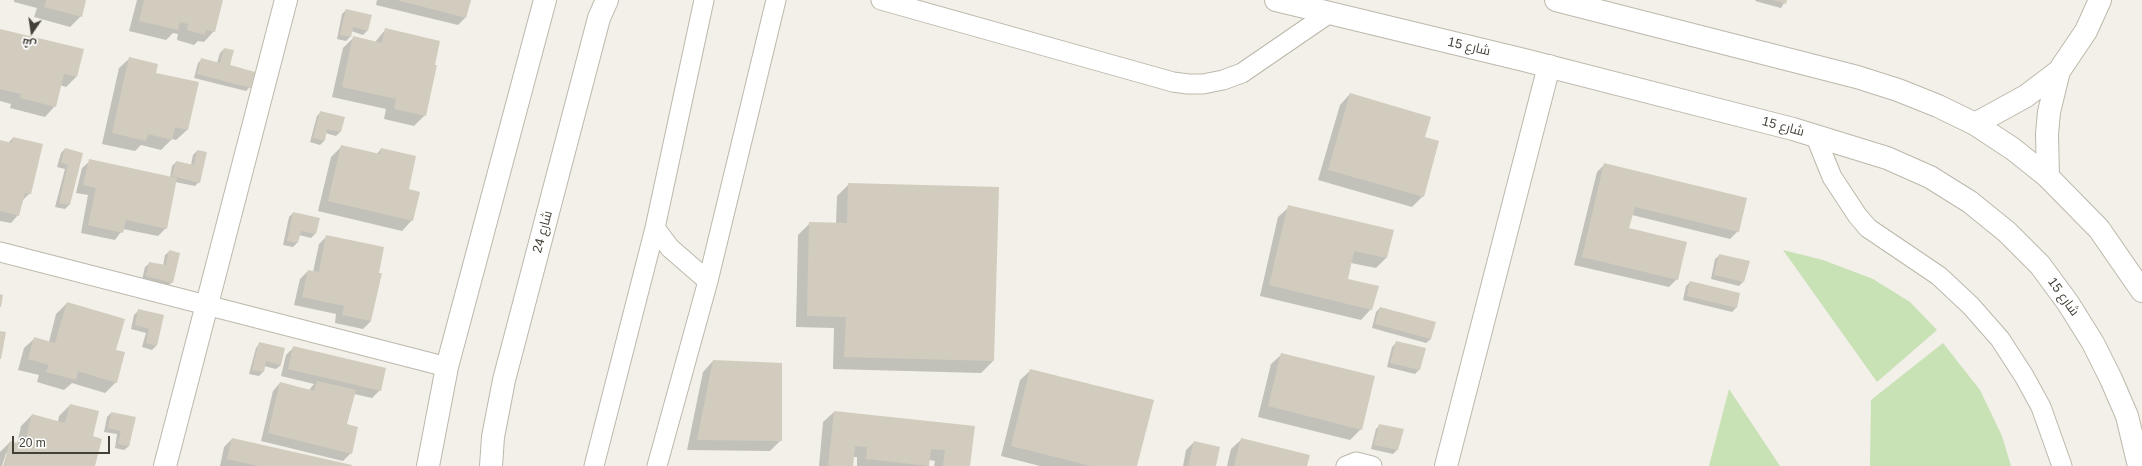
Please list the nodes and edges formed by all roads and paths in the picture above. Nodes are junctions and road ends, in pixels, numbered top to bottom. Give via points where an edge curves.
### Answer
1 (286, 0) edge
2 (545, 0) edge
3 (607, 0) edge
4 (704, 0) edge
5 (776, 0) edge
6 (881, 0) edge
7 (1276, 0) edge
8 (1556, 0) edge
9 (2100, 0) edge
10 (1328, 14) junction
11 (1549, 66) junction
12 (2059, 71) junction
13 (1974, 124) junction
14 (1815, 135) junction
15 (2048, 177) junction
16 (655, 228) junction
17 (0, 252) edge
18 (708, 281) junction
19 (2142, 291) edge
20 (207, 306) junction
21 (447, 367) junction
22 (165, 466) edge
23 (428, 466) edge
24 (491, 466) edge
25 (594, 466) edge
26 (656, 466) edge
27 (1346, 466) edge
28 (1372, 466) edge
29 (1446, 466) edge
30 (2062, 466) edge
31 (2139, 466) edge

1 - 20 street
2 - 21 street
3 - 24 street, شارع 24 via 599,18 504,380 493,437
4 - 16 lane
5 - 18 lane
6 - 10 lane via 1165,80 1188,84 1204,84 1242,73
7 - 10 street, شارع 15
8 - 13 street via 1857,77 1938,106
9 - 12 street via 2086,31
10 - 11 street, شارع 15
11 - 14 street, شارع 15
11 - 29 street
12 - 13 street via 2026,96
12 - 15 street via 2049,112
13 - 15 street via 2013,149
14 - 30 lane via 1832,177 1868,228 1939,276 1971,306 2000,339 2041,406
14 - 31 street, شارع 15 via 1887,158 1930,178 1970,202 2012,237 2040,265 2093,343 2127,416
15 - 19 street via 2099,229
16 - 18 lane via 670,248
16 - 25 lane
17 - 20 lane
18 - 26 lane
20 - 21 lane
20 - 22 street
21 - 23 street
27 - 28 lane via 1356,462

